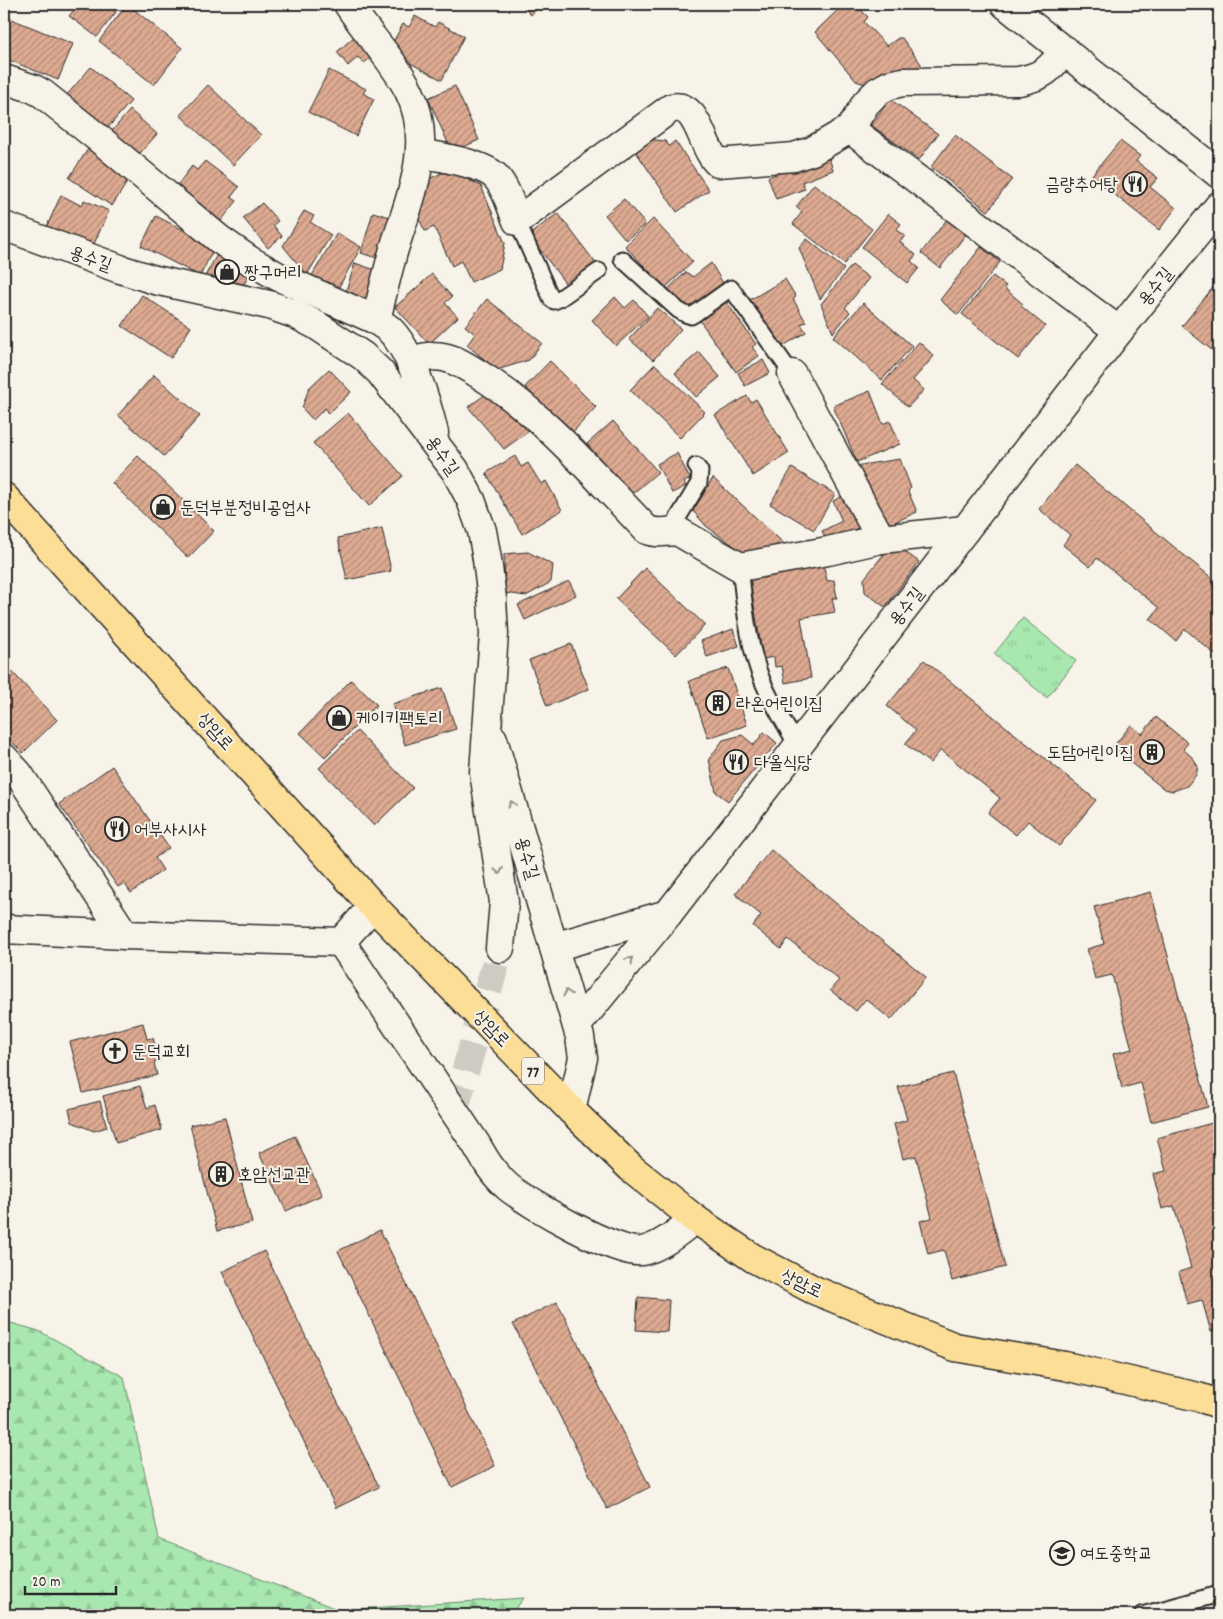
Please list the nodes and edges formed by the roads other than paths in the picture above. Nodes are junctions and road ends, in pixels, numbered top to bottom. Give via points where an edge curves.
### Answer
1 (348, 4) edge
2 (1005, 4) edge
3 (1065, 50) junction
4 (4, 79) edge
5 (850, 129) junction
6 (420, 154) junction
7 (1219, 174) edge
8 (1219, 206) edge
9 (517, 221) junction
10 (4, 226) edge
11 (622, 259) dead end
12 (599, 271) dead end
13 (376, 320) junction
14 (1119, 332) junction
15 (410, 361) junction
16 (792, 374) joint
17 (436, 444) junction
18 (696, 466) dead end
19 (4, 497) edge
20 (965, 530) junction
21 (670, 531) junction
22 (881, 539) junction
23 (740, 567) junction
24 (488, 718) junction
25 (798, 747) junction
26 (4, 758) edge
27 (539, 894) junction
28 (504, 902) junction
29 (374, 906) junction
30 (668, 914) junction
31 (4, 929) edge
32 (125, 935) junction
33 (341, 942) junction
34 (554, 947) junction
35 (500, 948) tunnel mouth
36 (577, 1025) junction
37 (571, 1110) junction
38 (694, 1219) junction
39 (1219, 1404) edge
40 (1219, 1594) edge
41 (1142, 1615) edge

1 - 6 street via 400,73 410,92 420,124
2 - 3 street
3 - 5 street via 1044,74 1019,81 903,82 889,85 871,97
3 - 7 street
4 - 13 street via 43,94 249,260 279,277
5 - 9 street via 812,151 794,157 720,163 711,156 690,112 680,107 671,108
5 - 14 street
6 - 9 street via 448,158 491,173 502,185
6 - 13 street
8 - 14 street, 용수길
9 - 12 lane via 552,300 559,299
10 - 17 street, 용수길 via 155,280 269,304 295,314 344,343 380,372
11 - 16 lane via 678,310 691,316 730,288
13 - 15 street via 389,329
14 - 20 street, 용수길
15 - 17 street via 428,409
15 - 21 street via 429,356 445,357 484,377 543,424 647,530 655,533
16 - 22 street
17 - 24 street, 용수길 via 471,500 482,531 494,634
18 - 21 lane via 700,471 699,484
19 - 29 main road, 상암로 / 77
20 - 22 street
20 - 25 street, 용수길
21 - 23 street via 679,532
22 - 23 street
23 - 25 lane via 751,646 758,671
27 -> 24 street, 용수길
24 -> 28 street via 484,772
25 - 30 street, 용수길
26 - 32 street via 18,773
27 - 28 street
27 - 34 street, 용수길
28 - 35 street
29 - 33 street
29 - 37 main road, 상암로 / 77
30 - 34 street
36 -> 30 street, 용수길
31 - 32 street
32 - 33 street
33 - 38 street via 490,1169 507,1186 562,1221 634,1251 663,1242
36 -> 34 street, 용수길
36 - 37 street, 용수길 via 583,1058
37 - 38 main road, 상암로 / 77 via 631,1168
38 - 39 main road, 상암로 / 77 via 753,1258 814,1290 955,1346 1065,1366 1198,1396
40 - 41 lane

